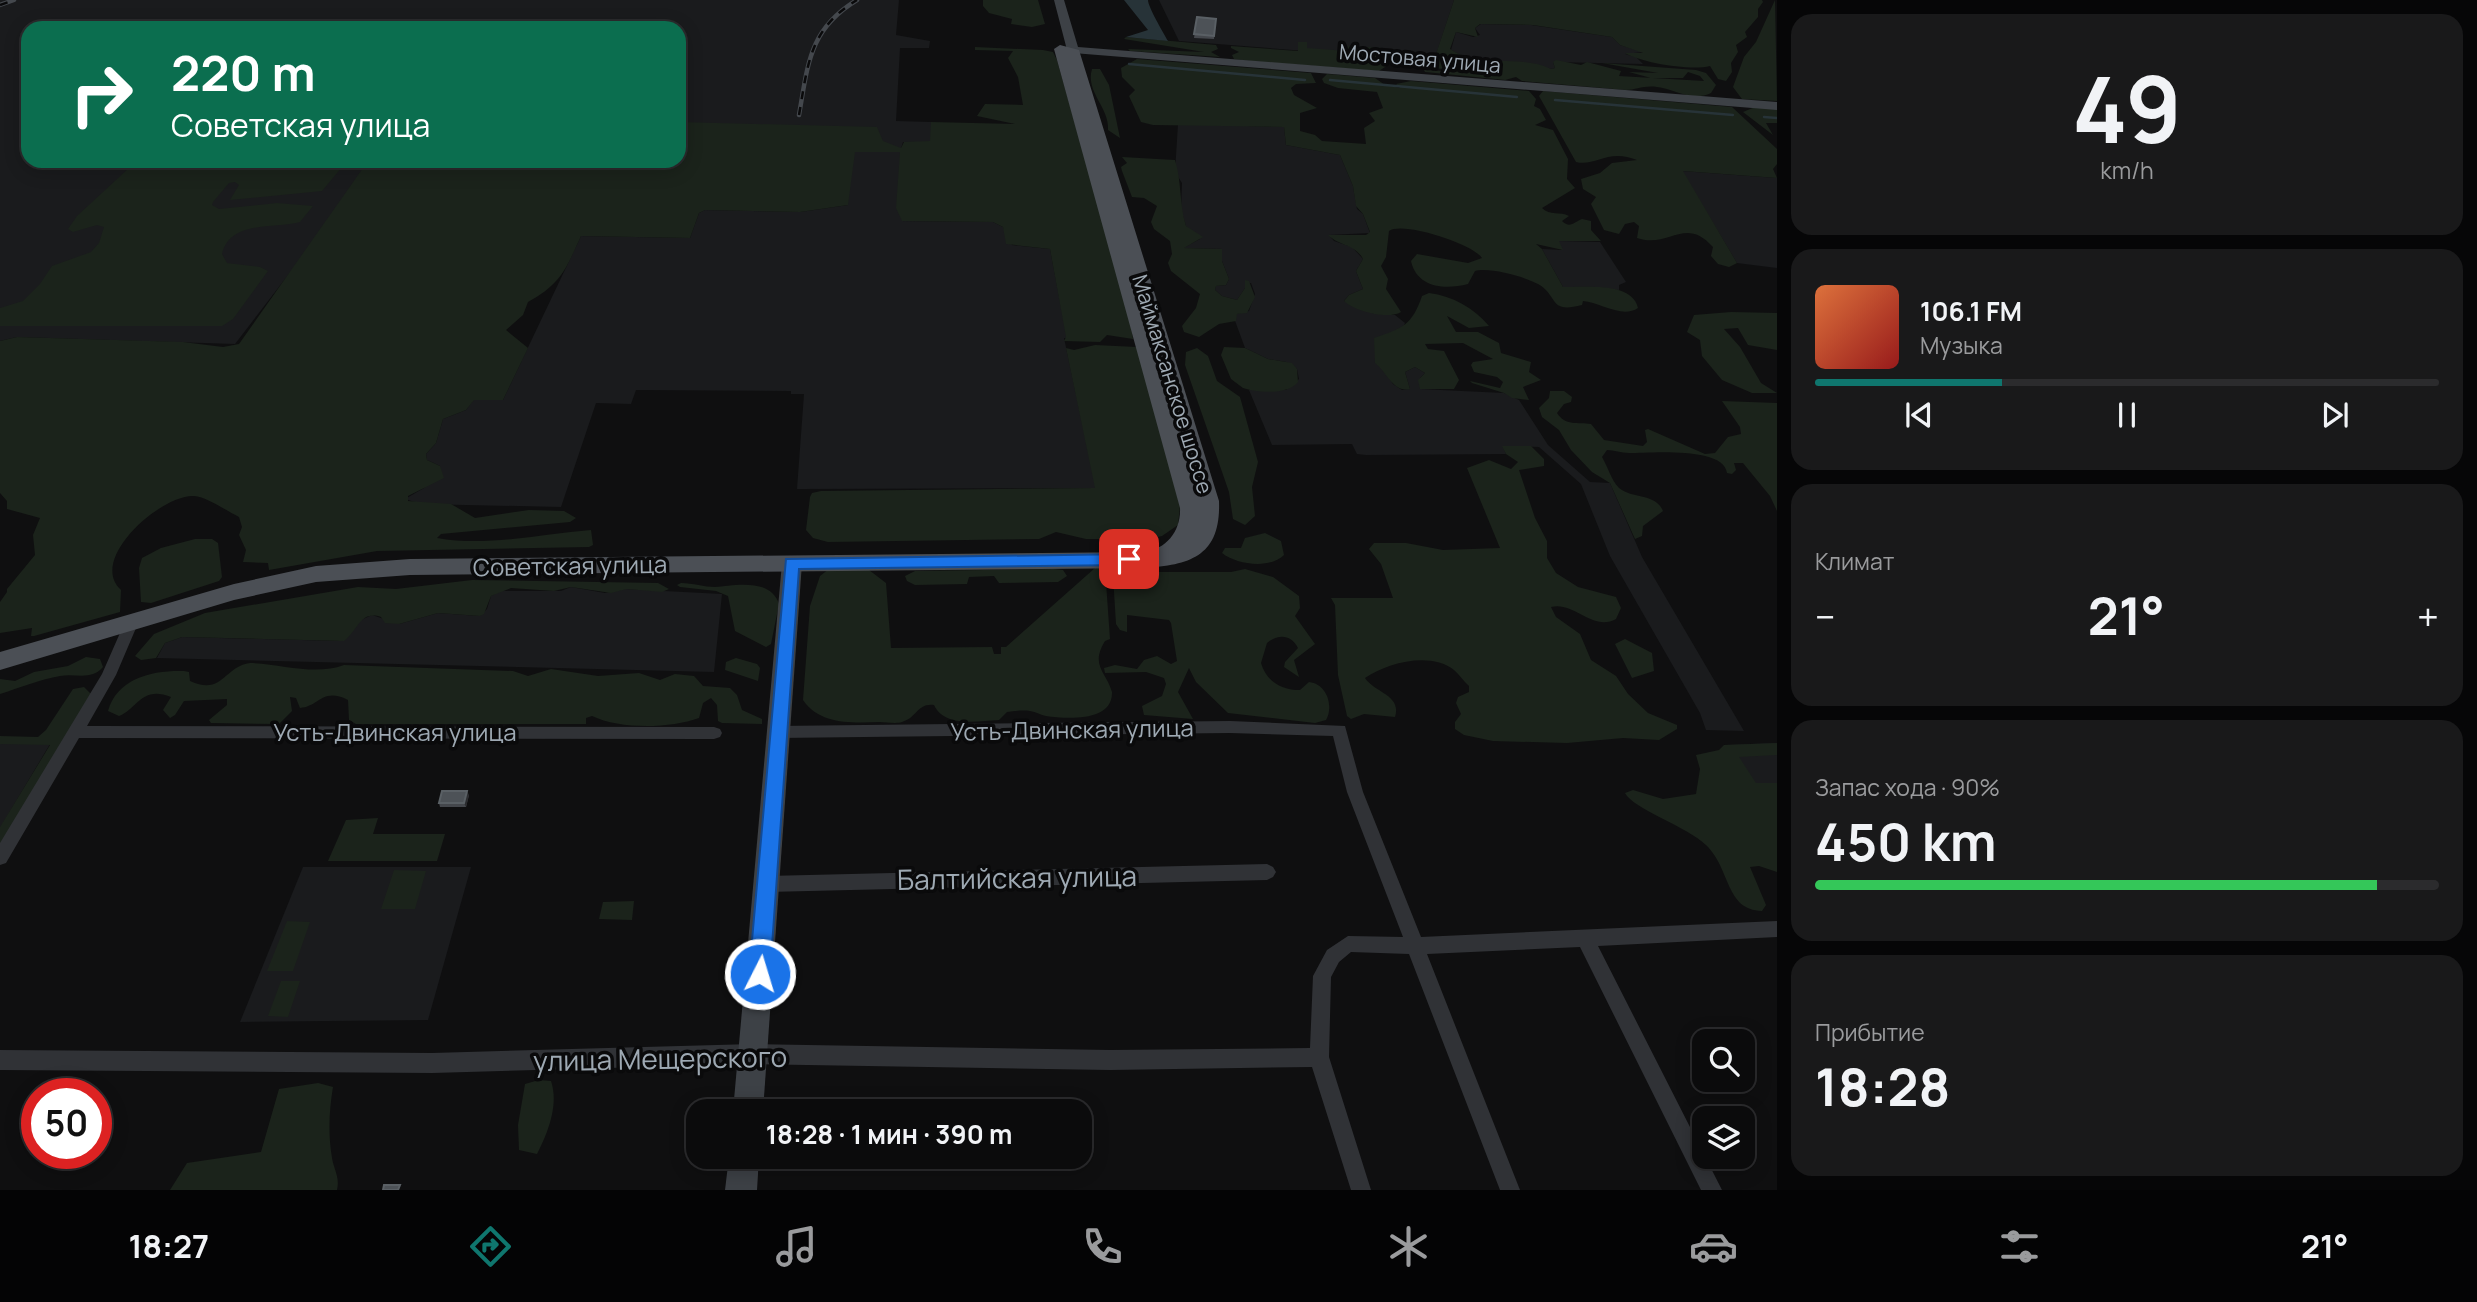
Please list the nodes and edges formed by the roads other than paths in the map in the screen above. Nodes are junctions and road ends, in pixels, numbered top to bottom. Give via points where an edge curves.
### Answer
1 (1046, 0) edge
2 (1059, 0) edge
3 (1066, 49) junction
4 (1777, 106) edge
5 (1152, 559) joint
6 (792, 563) junction
7 (132, 621) junction
8 (0, 661) edge
9 (76, 732) junction
10 (777, 732) junction
11 (714, 733) dead end
12 (0, 858) edge
13 (1266, 872) dead end
14 (767, 884) junction
15 (1777, 929) edge
16 (1584, 937) junction
17 (1417, 946) junction
18 (753, 1054) junction
19 (1319, 1056) junction
20 (0, 1060) edge
21 (749, 1099) edge
22 (743, 1169) edge
23 (741, 1190) edge
24 (1361, 1190) edge
25 (1510, 1190) edge
26 (1712, 1190) edge

1 - 3 main road, Маймаксанское шоссе
2 - 3 main road, Маймаксанское шоссе
3 - 4 main road, Мостовая улица
3 - 5 main road, Маймаксанское шоссе via 1211,511 1210,524 1197,549
5 - 6 main road, Советская улица
6 - 7 main road, Советская улица via 411,566 316,574
6 - 10 main road
7 - 8 main road, Советская улица
7 - 9 street via 109,675
9 - 11 street, Усть-Двинская улица
9 - 12 street
10 - 14 main road
10 - 17 street, Усть-Двинская улица via 1339,730 1355,792
13 - 14 street, Балтийская улица
14 - 18 main road
15 - 16 street
16 - 17 street
16 - 26 street
17 - 19 street via 1348,944 1333,956 1322,976
17 - 25 street
18 - 19 street, улица Мещерского via 1096,1060
18 - 20 street, улица Мещерского via 432,1063
18 - 21 main road
19 - 24 street
22 - 23 main road

